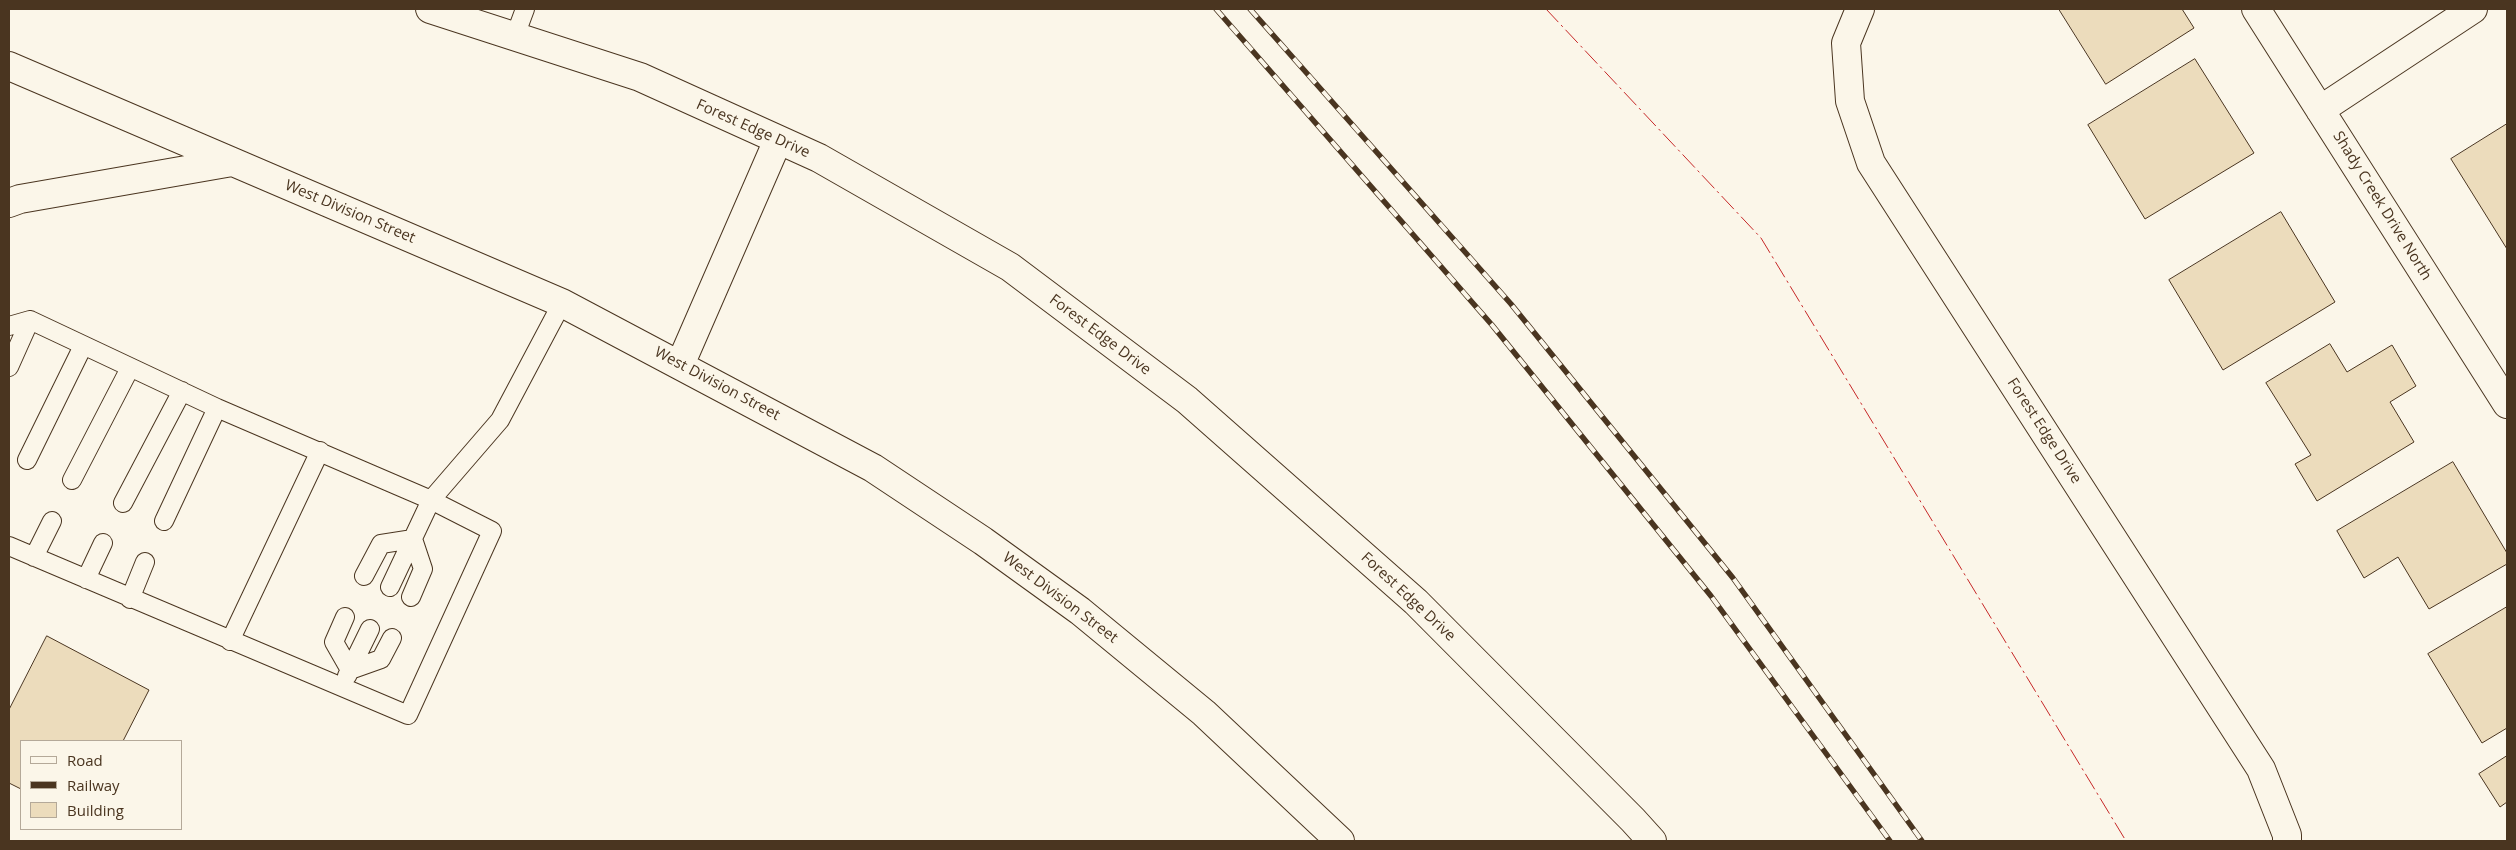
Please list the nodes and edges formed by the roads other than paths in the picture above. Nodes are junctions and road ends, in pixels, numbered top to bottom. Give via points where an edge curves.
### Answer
1 (430, 9) edge
2 (525, 9) edge
3 (1860, 9) edge
4 (2256, 9) edge
5 (2473, 9) edge
6 (515, 36) junction
7 (9, 66) edge
8 (2320, 110) junction
9 (778, 140) junction
10 (232, 162) junction
11 (9, 203) edge
12 (562, 303) junction
13 (30, 320) junction
14 (9, 326) edge
15 (83, 346) junction
16 (680, 364) junction
17 (9, 367) edge
18 (130, 368) junction
19 (182, 391) junction
20 (2507, 404) edge
21 (218, 408) junction
22 (320, 451) junction
23 (27, 460) dead end
24 (72, 480) dead end
25 (431, 500) junction
26 (123, 502) dead end
27 (52, 521) dead end
28 (164, 521) dead end
29 (412, 539) junction
30 (103, 543) dead end
31 (9, 546) edge
32 (34, 557) junction
33 (145, 562) dead end
34 (364, 576) dead end
35 (86, 579) junction
36 (390, 587) dead end
37 (411, 597) dead end
38 (130, 599) junction
39 (345, 617) dead end
40 (370, 629) dead end
41 (392, 638) dead end
42 (230, 641) junction
43 (350, 670) junction
44 (342, 688) junction
45 (1340, 841) edge
46 (1652, 841) edge
47 (2288, 841) edge

1 - 6 street, Forest Edge Drive
2 - 6 lane
3 - 47 street, Forest Edge Drive via 1846,44 1850,101 1871,163 2261,770
4 - 8 street, Shady Creek Drive North
5 - 8 street
6 - 9 street, Forest Edge Drive via 640,77
7 - 10 street, West Division Street
8 - 20 street, Shady Creek Drive North
9 - 16 street
9 - 46 street, Forest Edge Drive via 819,158 1010,267 1187,400 1416,602
10 - 11 street
10 - 12 street, West Division Street
12 - 16 street, West Division Street
12 - 25 lane via 500,420
13 - 14 lane
13 - 15 lane
13 - 17 lane
15 - 18 lane
15 - 23 lane
16 - 45 street, West Division Street via 873,468 1080,611 1204,713
18 - 19 lane
18 - 24 lane
19 - 21 lane
19 - 26 lane
21 - 22 lane
21 - 28 lane
22 - 25 lane
22 - 42 lane
25 - 29 lane
25 - 44 lane via 492,531 408,715
27 - 32 lane
29 - 34 lane via 381,544
29 - 36 lane
29 - 37 lane via 423,569
30 - 35 lane
31 - 32 lane
32 - 35 lane
33 - 38 lane
35 - 38 lane
38 - 42 lane
39 - 43 lane via 334,642
40 - 43 lane
41 - 43 lane via 381,659
42 - 44 lane
43 - 44 lane

